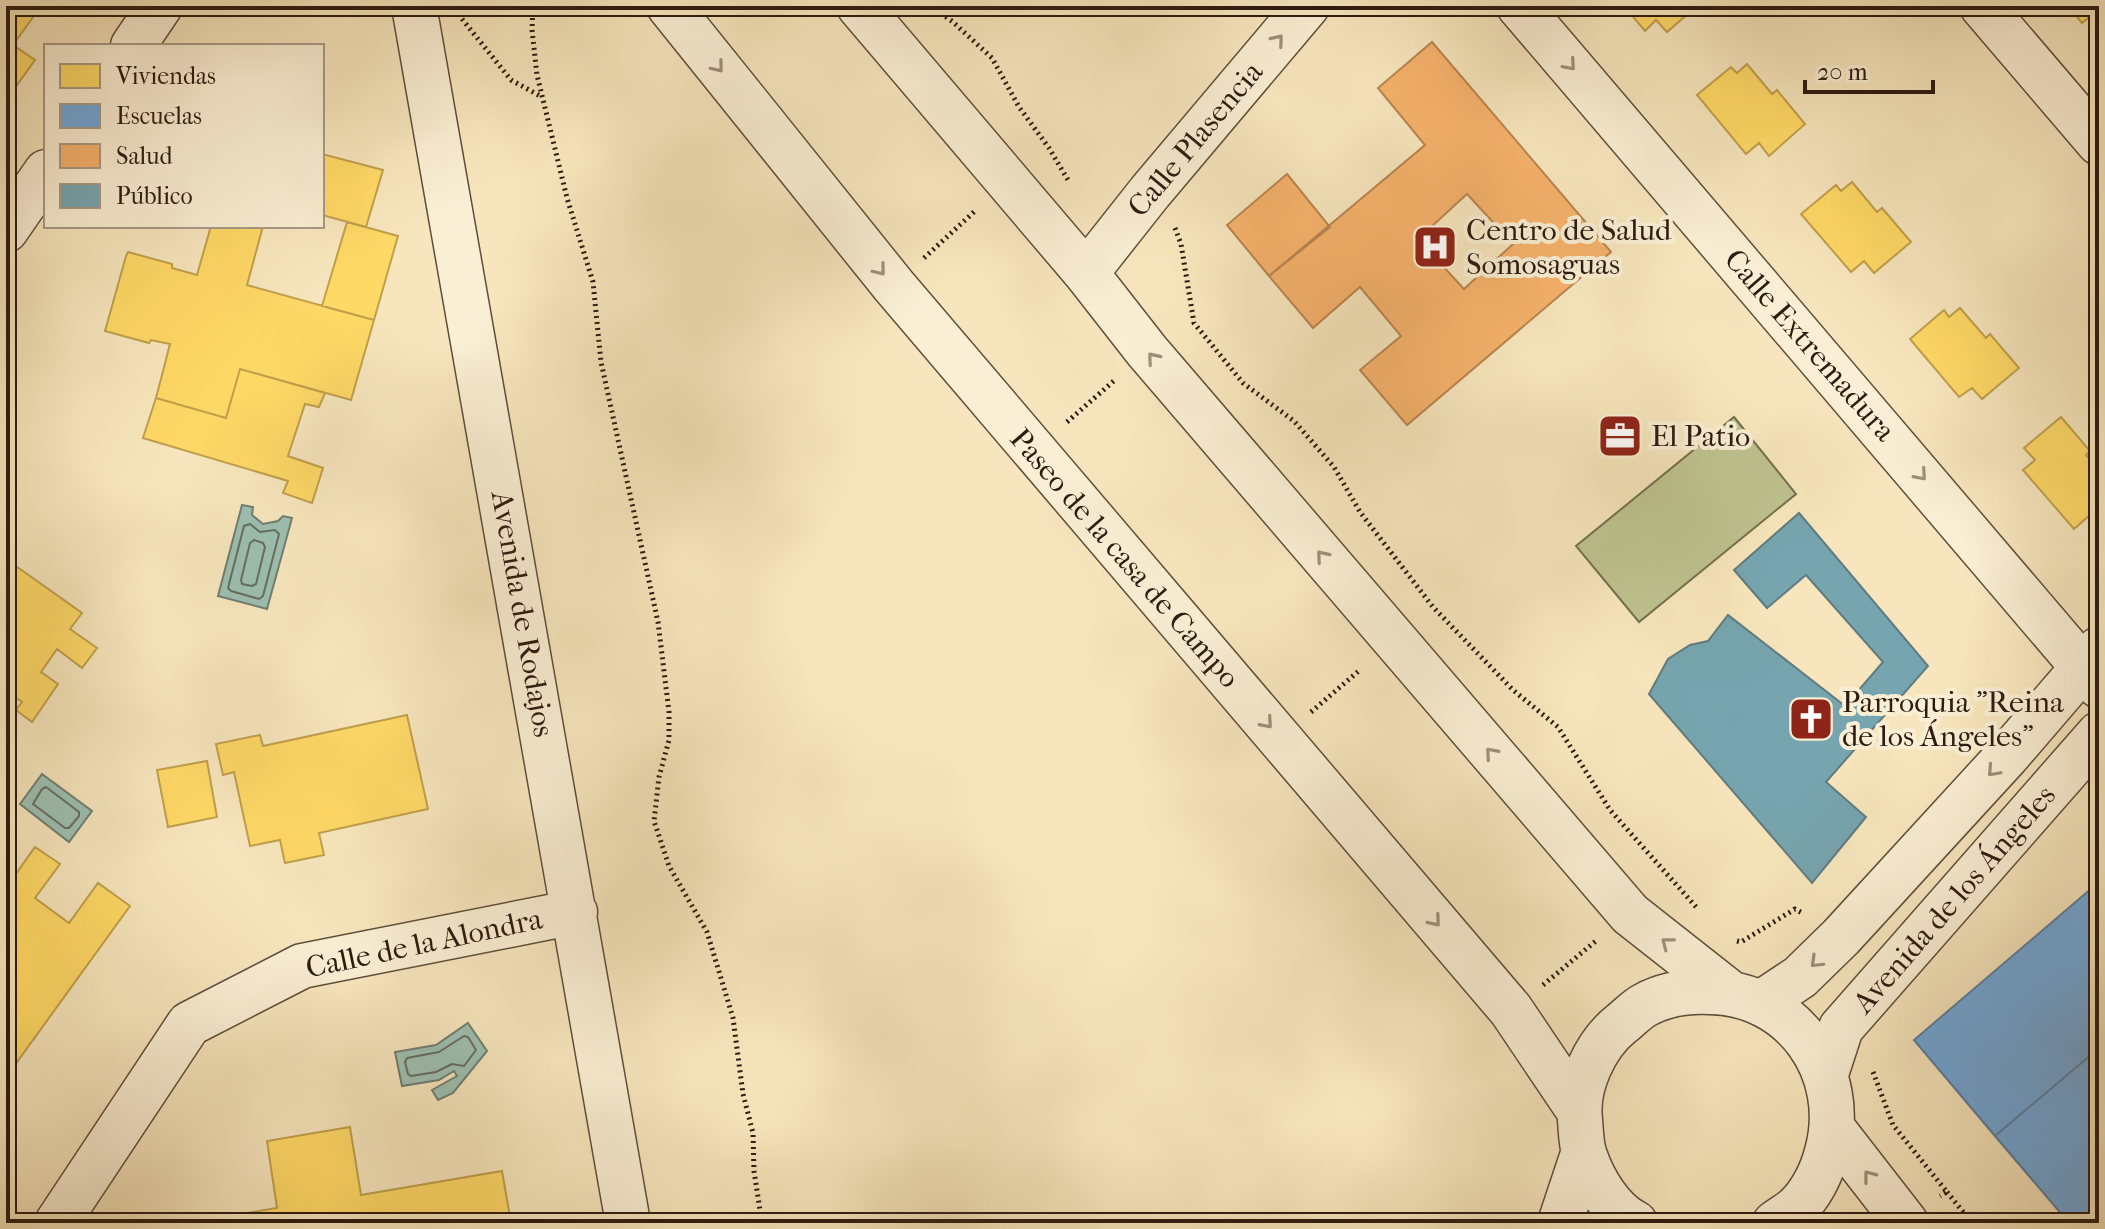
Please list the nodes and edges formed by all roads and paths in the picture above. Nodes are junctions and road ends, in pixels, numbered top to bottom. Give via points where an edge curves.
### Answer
1 (160, 6) edge
2 (533, 6) edge
3 (669, 6) edge
4 (859, 6) edge
5 (931, 6) edge
6 (1307, 6) edge
7 (1519, 6) edge
8 (1982, 6) edge
9 (436, 9) edge
10 (134, 44) edge
11 (543, 97) junction
12 (2099, 143) edge
13 (1049, 148) junction
14 (44, 175) edge
15 (1007, 181) junction
16 (1070, 182) dead end
17 (1150, 192) junction
18 (6, 230) edge
19 (1086, 273) junction
20 (894, 286) junction
21 (1194, 323) junction
22 (1147, 351) junction
23 (1034, 452) junction
24 (1433, 607) junction
25 (1394, 640) junction
26 (2094, 667) edge
27 (2099, 734) edge
28 (1281, 739) junction
29 (1670, 876) junction
30 (575, 912) junction
31 (1630, 914) junction
32 (1703, 916) dead end
33 (1841, 937) junction
34 (1730, 939) dead end
35 (1745, 997) junction
36 (1511, 1010) junction
37 (1872, 1069) dead end
38 (1826, 1074) junction
39 (1579, 1111) junction
40 (1833, 1129) junction
41 (1583, 1154) junction
42 (1947, 1192) junction
43 (1905, 1222) edge
44 (57, 1223) edge
45 (628, 1223) edge
46 (762, 1223) edge
47 (1560, 1223) edge
48 (1635, 1223) edge
49 (1775, 1223) edge
50 (1972, 1223) edge

1 - 10 street
2 - 11 path
3 -> 20 street, Paseo de la casa de Campo
4 - 15 street
5 - 13 path via 992,58
17 -> 6 street, Calle Plasencia
7 -> 26 street, Calle Extremadura
8 - 12 street
9 - 11 path via 511,80
9 - 30 street, Avenida de Rodajos
11 - 46 path via 593,282 601,362 658,622 669,740 654,821 669,866 707,932 733,1018
13 - 15 path
13 - 16 path
14 - 18 street
15 - 19 street
15 - 20 path
17 - 19 street, Calle Plasencia
17 - 21 path via 1170,213 1181,244
19 - 22 street
20 - 23 street, Paseo de la casa de Campo
21 - 22 path
21 - 24 path via 1243,383 1294,421 1334,467 1360,512
22 - 23 path
25 -> 22 street
23 -> 28 street, Paseo de la casa de Campo
24 - 25 path
24 - 29 path via 1513,690 1558,727 1610,810
25 - 28 path
31 -> 25 street
26 -> 33 street, Avenida de los Ángeles
27 - 38 street, Avenida de los Ángeles via 1841,1028
28 -> 36 street, Paseo de la casa de Campo
29 - 31 path
29 - 32 path
30 - 44 street, Calle de la Alondra via 302,966 189,1024
30 - 45 street, Avenida de Rodajos
35 -> 31 street
31 - 36 path
33 - 34 path via 1795,909 1741,942
33 -> 35 street, Avenida de los Ángeles via 1800,977
35 - 38 street via 1788,1020
35 - 39 street via 1685,991 1645,1005 1611,1032 1587,1069
36 - 39 street, Paseo de la casa de Campo
37 - 42 path via 1893,1125
38 - 40 street
39 - 41 street
43 -> 40 street
40 - 49 street via 1821,1172 1796,1208
41 - 47 street
41 - 48 street via 1601,1190
42 - 43 path
42 - 50 path

